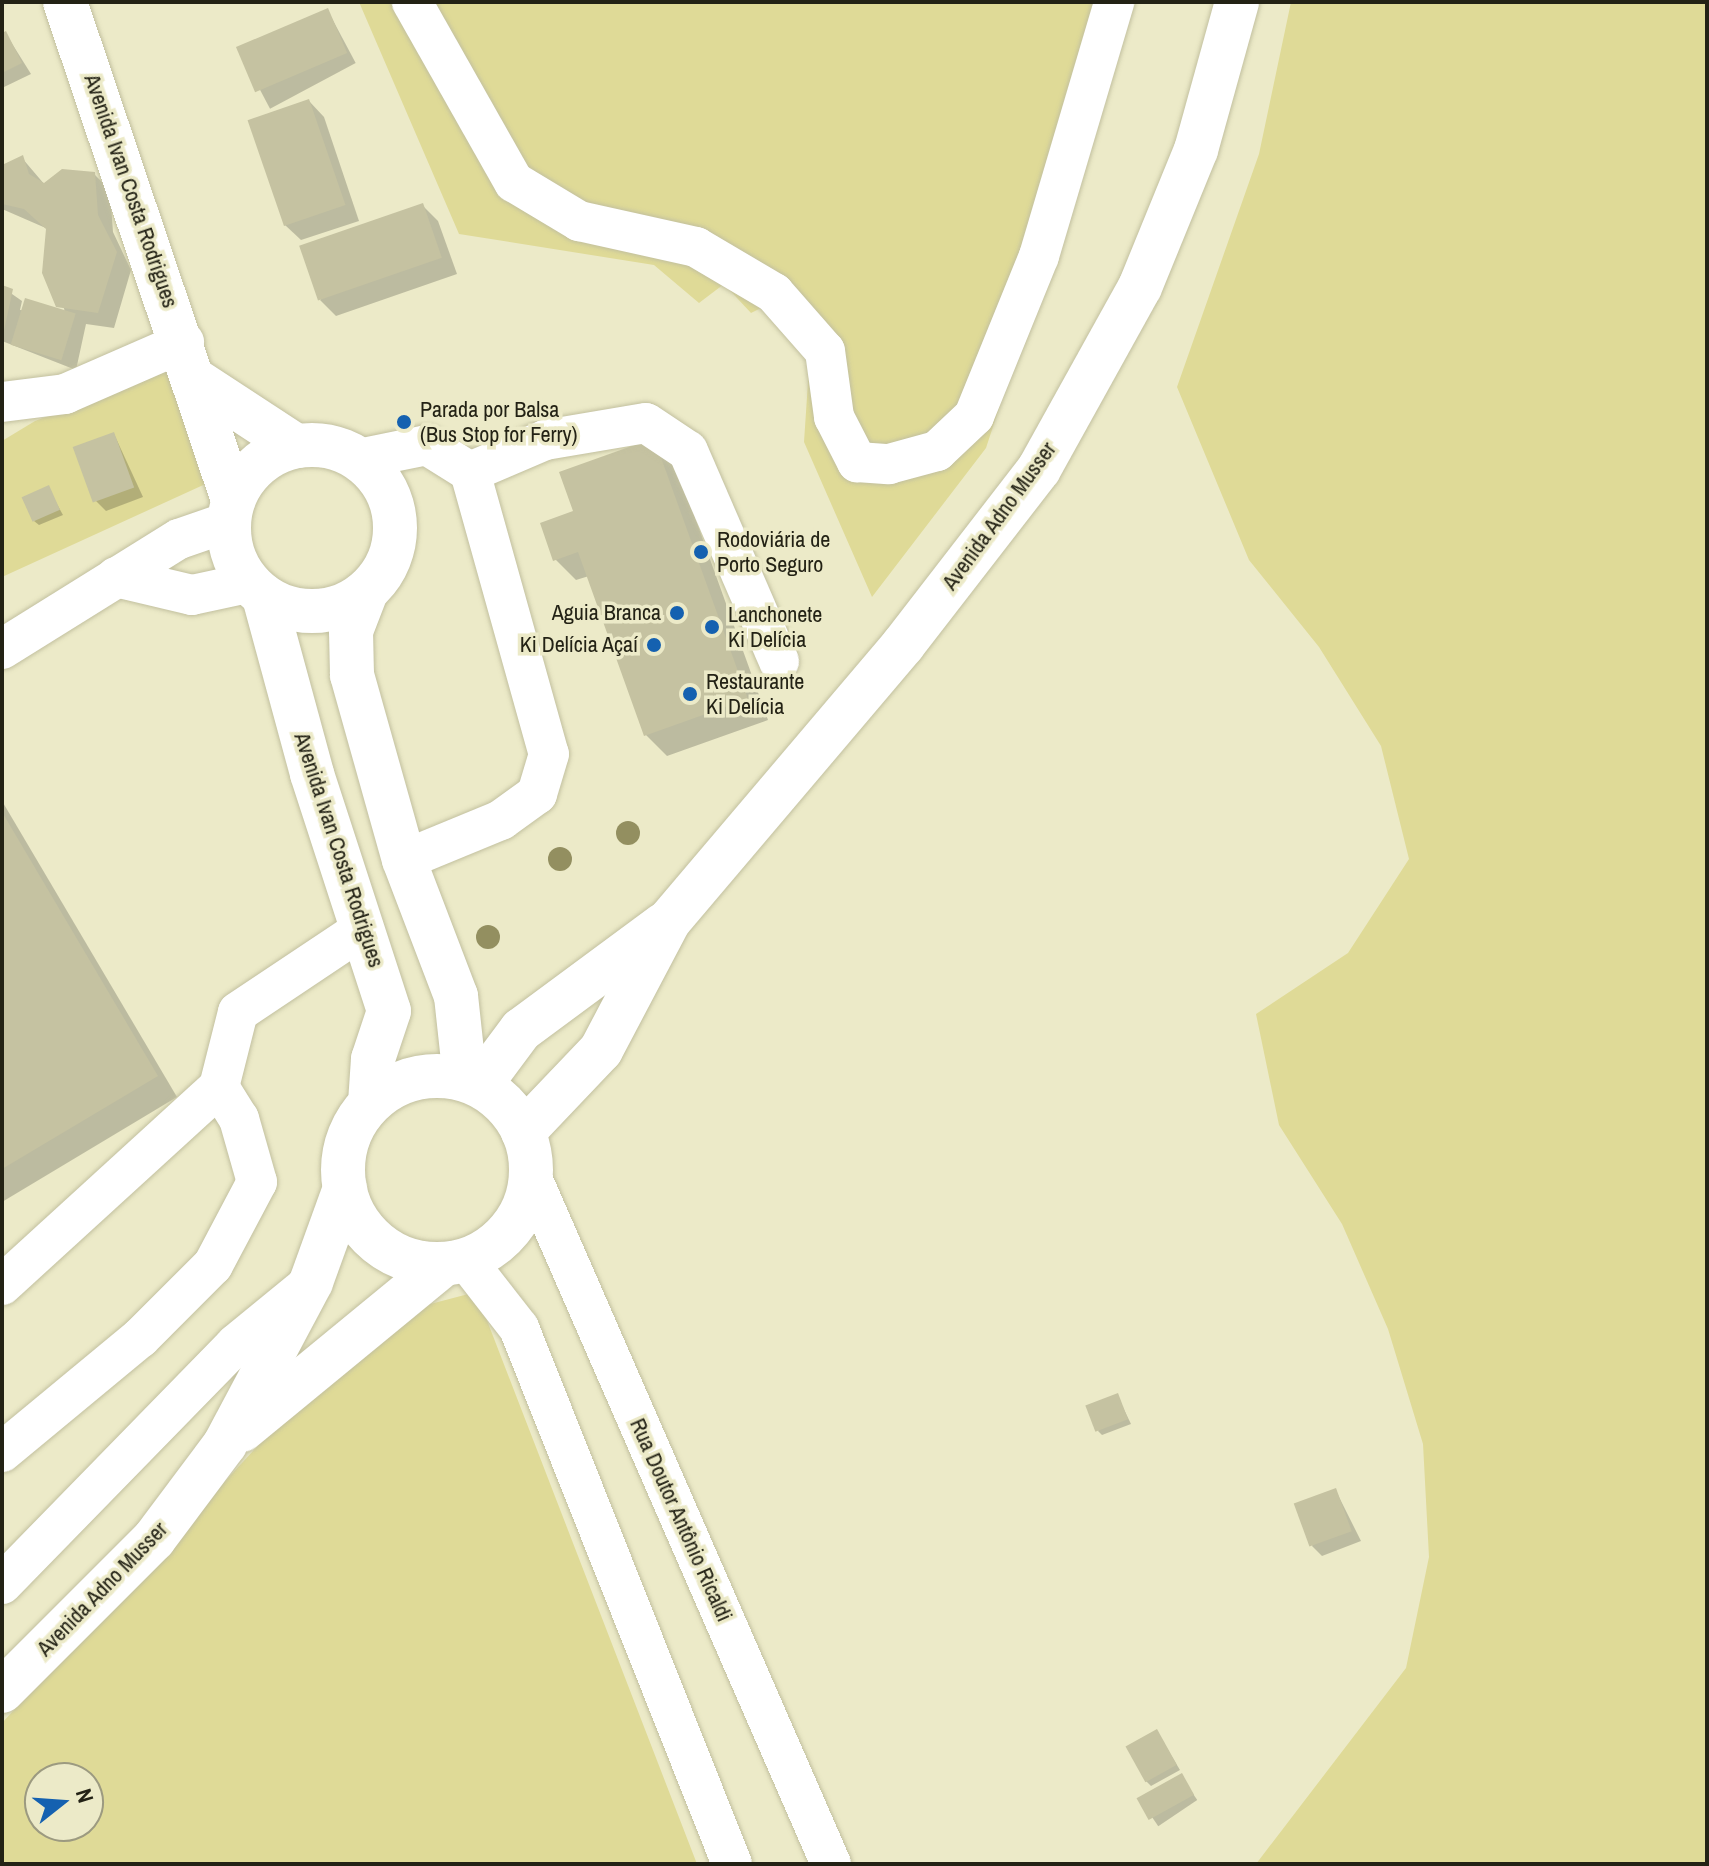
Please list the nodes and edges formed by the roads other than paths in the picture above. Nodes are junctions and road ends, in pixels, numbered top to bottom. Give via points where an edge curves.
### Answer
1 (65, 2) edge
2 (412, 2) edge
3 (1114, 2) edge
4 (1237, 2) edge
5 (190, 361) junction
6 (2, 402) edge
7 (296, 446) junction
8 (358, 459) junction
9 (470, 472) junction
10 (231, 511) junction
11 (116, 577) junction
12 (256, 590) junction
13 (366, 592) junction
14 (2, 649) edge
15 (779, 661) dead end
16 (404, 860) junction
17 (669, 921) junction
18 (364, 928) junction
19 (472, 1082) junction
20 (219, 1087) junction
21 (370, 1103) junction
22 (523, 1132) junction
23 (531, 1176) junction
24 (345, 1188) junction
25 (455, 1262) junction
26 (311, 1282) junction
27 (2, 1285) edge
28 (225, 1444) junction
29 (2, 1452) edge
30 (10, 1557) edge
31 (2, 1691) edge
32 (732, 1864) edge
33 (831, 1864) edge

1 - 5 main road, Avenida Ivan Costa Rodrigues
2 - 3 street via 514,182 579,221 696,247 774,293 825,351 834,417 857,462 889,464 937,451 974,416 1039,256
4 - 17 main road, Avenida Adno Musser via 1196,150 1140,287 1039,469 903,645
5 - 6 street via 65,394
5 - 7 main road
5 - 10 main road, Avenida Ivan Costa Rodrigues
7 - 8 main road via 328,446
7 - 10 main road via 257,464
8 - 9 street via 427,445
8 - 13 main road via 387,492 395,534 391,556
9 - 15 street via 545,440 646,423 688,451
9 - 16 street via 549,754 537,794 501,820
10 - 11 street
10 - 12 main road via 229,544
11 - 12 street via 192,595
11 - 14 street
12 - 13 main road via 295,610 327,611
12 - 18 main road, Avenida Ivan Costa Rodrigues
13 - 16 main road via 351,631 352,675
16 - 19 main road via 456,996
17 - 19 main road, Avenida Adno Musser via 521,1030
17 - 22 main road, Avenida Adno Musser via 601,1050
18 - 20 street via 238,1012
18 - 21 main road, Avenida Ivan Costa Rodrigues via 389,1011 373,1059
19 - 21 main road via 414,1078
19 - 22 main road
20 - 27 street
20 - 29 street via 239,1119 257,1182 213,1265 140,1338
21 - 24 main road via 348,1143
22 - 23 main road
23 - 25 main road via 511,1228
23 - 33 street, Rua Doutor Antônio Ricaldi
24 - 25 main road via 370,1236 404,1257
24 - 26 main road, Avenida Adno Musser
25 - 28 main road, Avenida Adno Musser
25 - 32 street via 519,1328
26 - 28 main road, Avenida Adno Musser
26 - 30 street via 236,1344
28 - 31 main road, Avenida Adno Musser via 154,1539

